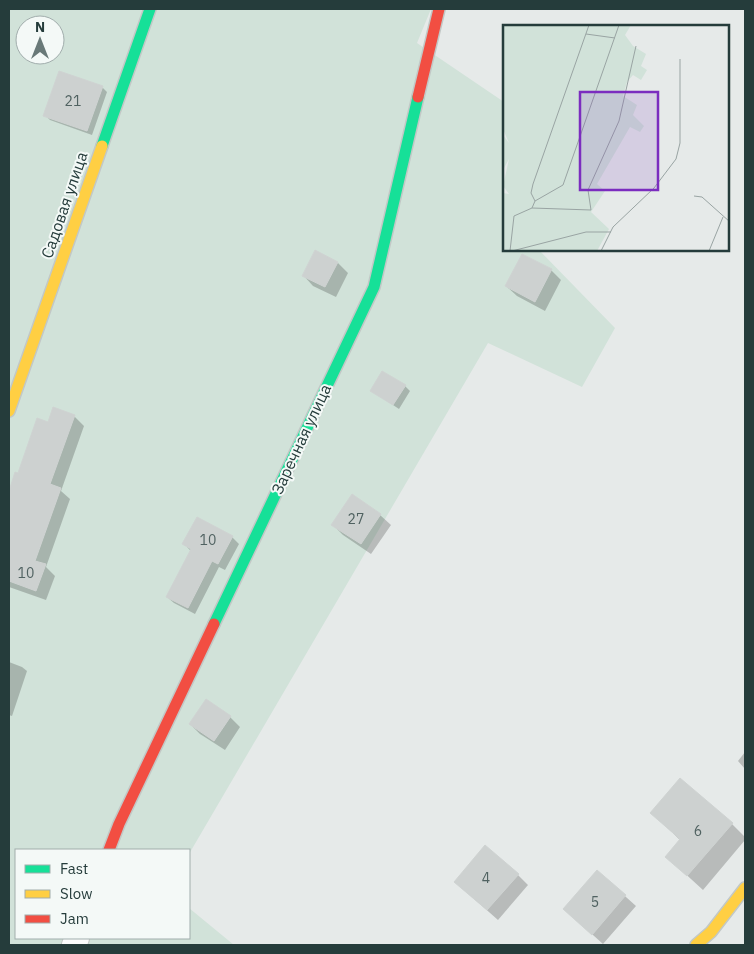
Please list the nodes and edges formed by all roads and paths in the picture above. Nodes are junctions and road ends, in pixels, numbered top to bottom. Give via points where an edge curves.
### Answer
1 (150, 9) edge
2 (439, 9) edge
3 (9, 411) edge
4 (109, 849) edge
5 (745, 888) edge
6 (696, 945) edge

1 - 3 street, Садовая улица
2 - 4 street, Заречная улица via 374,287
5 - 6 street via 711,932

